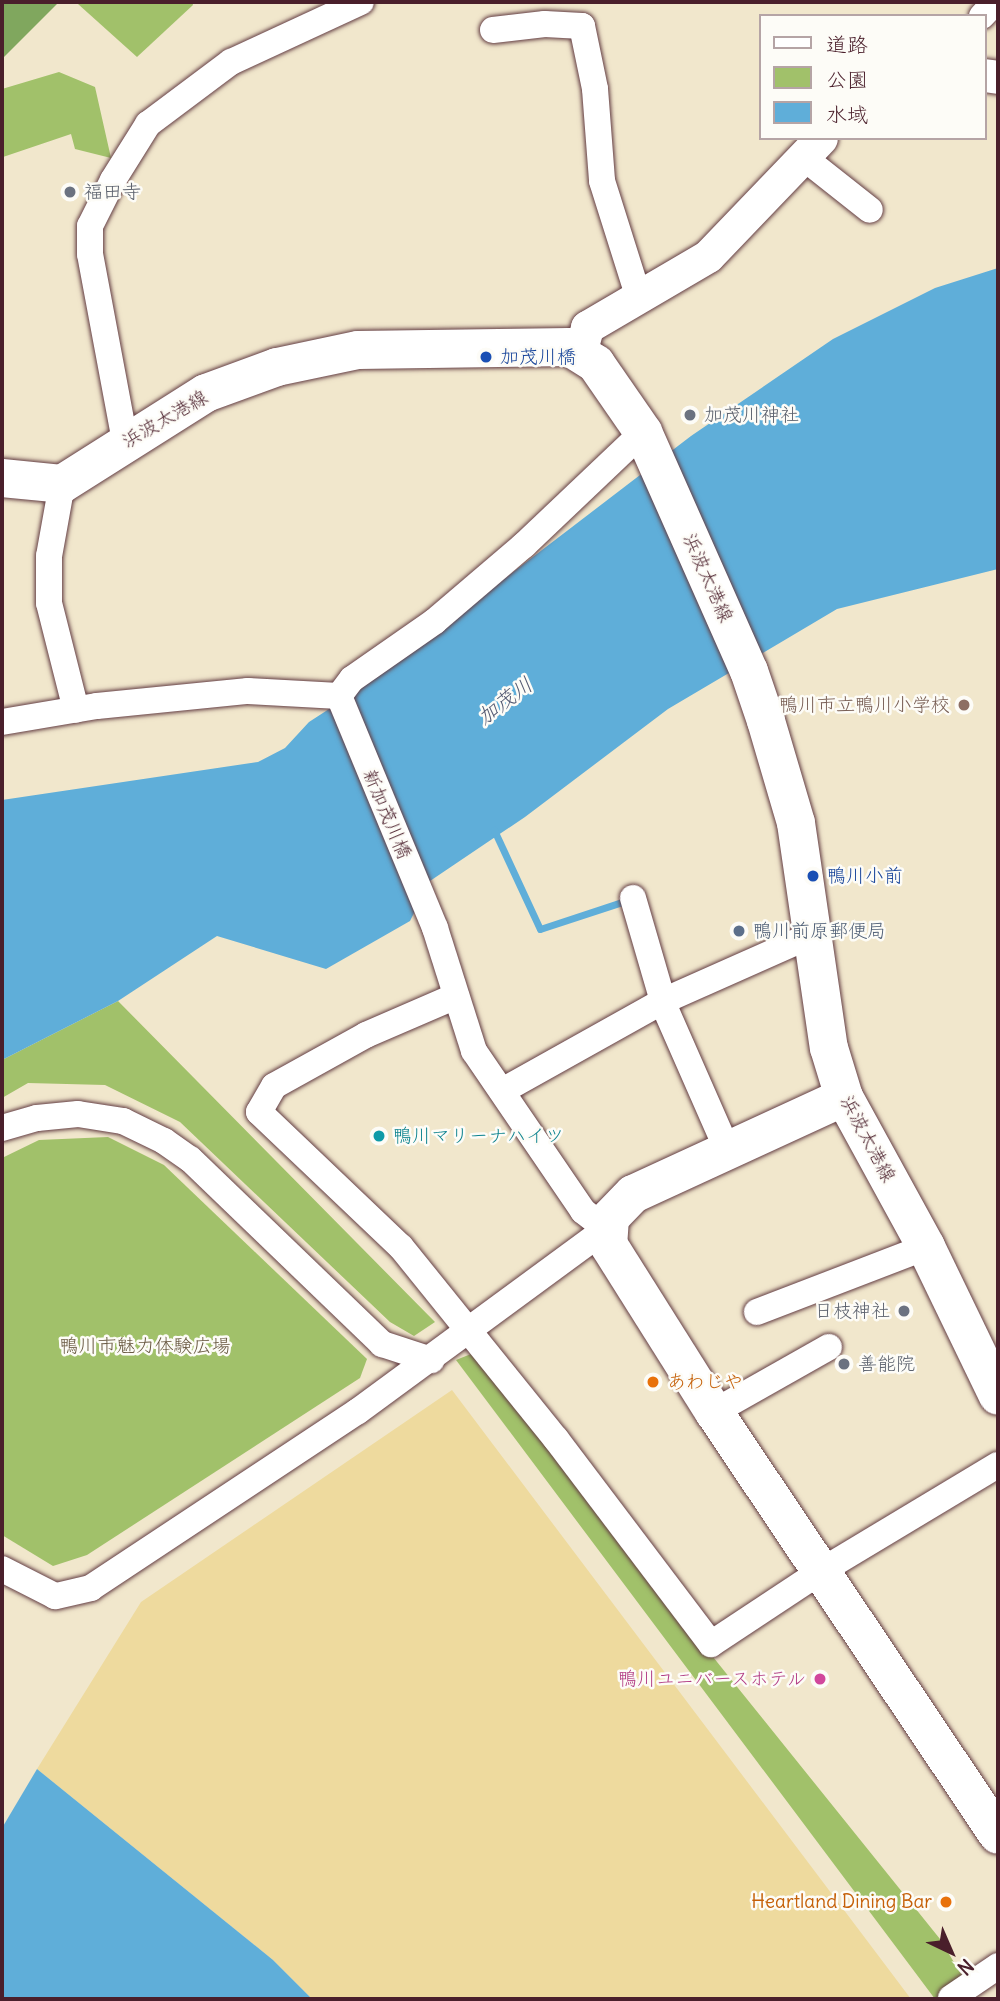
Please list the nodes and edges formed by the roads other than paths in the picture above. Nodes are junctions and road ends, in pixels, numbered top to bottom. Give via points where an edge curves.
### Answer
1 (361, 2) edge
2 (493, 30) dead end
3 (812, 147) edge
4 (870, 210) dead end
5 (638, 295) junction
6 (581, 350) junction
7 (646, 439) junction
8 (125, 441) junction
9 (2, 478) edge
10 (62, 484) junction
11 (339, 698) junction
12 (76, 710) junction
13 (2, 722) edge
14 (633, 898) dead end
15 (812, 935) junction
16 (456, 996) junction
17 (663, 1001) junction
18 (502, 1091) junction
19 (844, 1097) junction
20 (2, 1128) edge
21 (727, 1149) junction
22 (606, 1229) junction
23 (926, 1247) junction
24 (757, 1312) dead end
25 (469, 1332) junction
26 (829, 1347) dead end
27 (431, 1360) junction
28 (998, 1396) edge
29 (714, 1412) junction
30 (998, 1465) edge
31 (2, 1569) edge
32 (823, 1570) junction
33 (998, 1835) edge
34 (998, 1966) edge
35 (951, 1998) edge

1 - 8 street via 231,62 148,124 113,180 90,226 90,254
2 - 5 street via 545,24 582,26 595,89 602,181
3 - 4 street
3 - 5 street via 708,256 678,277
5 - 6 street via 587,327
6 - 7 main road, 浜波太港線 via 610,379
6 - 8 main road, 浜波太港線 via 554,346 358,350 277,367 206,393
7 - 11 street via 435,621 352,679
7 - 15 main road, 浜波太港線 via 749,671 796,823
8 - 10 main road, 浜波太港線
9 - 10 main road
10 - 12 street via 49,556 49,603
11 - 12 street via 248,691
11 - 16 street, 新加茂川橋 via 435,928
12 - 13 street
14 - 17 street
15 - 17 street
15 - 19 main road, 浜波太港線 via 829,1048
16 - 18 street, 新加茂川橋 via 474,1051
16 - 25 street via 366,1035 274,1086 259,1112 401,1247
17 - 18 street
17 - 21 street
18 - 22 street, 新加茂川橋 via 583,1211
19 - 21 main road
19 - 23 main road, 浜波太港線
20 - 27 street via 78,1114 123,1121 164,1141 190,1159 382,1344
21 - 22 main road via 633,1194 616,1209
22 - 25 street
22 - 29 main road via 617,1263
23 - 24 street
23 - 28 main road, 浜波太港線
25 - 27 street
25 - 32 street via 710,1644
26 - 29 street
27 - 31 street via 91,1588 55,1596
29 - 32 main road
30 - 32 street
32 - 33 main road
34 - 35 street

